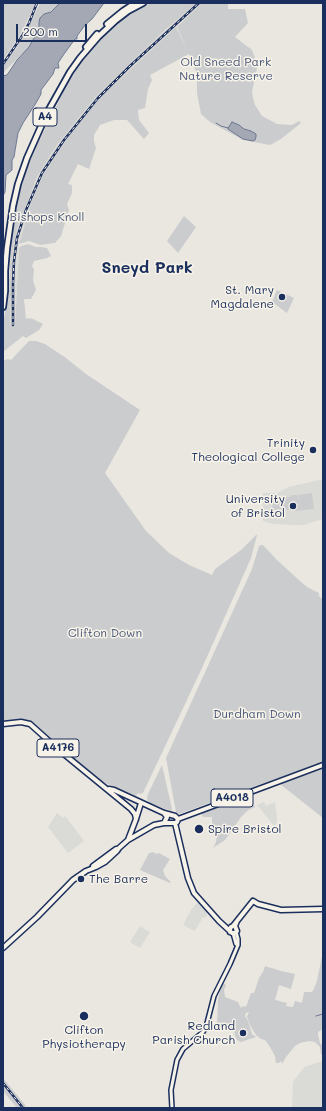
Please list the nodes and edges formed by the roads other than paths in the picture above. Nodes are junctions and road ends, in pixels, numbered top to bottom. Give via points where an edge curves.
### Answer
1 (135, 3) edge
2 (143, 3) edge
3 (80, 58) junction
4 (3, 307) edge
5 (3, 724) edge
6 (323, 765) edge
7 (108, 789) junction
8 (142, 803) junction
9 (164, 813) junction
10 (136, 819) junction
11 (177, 820) junction
12 (164, 823) junction
13 (133, 827) junction
14 (138, 834) junction
15 (128, 840) junction
16 (323, 909) edge
17 (233, 930) junction
18 (3, 948) edge
19 (172, 1108) edge

1 - 3 highway, A4 via 98,32
2 - 3 highway, A4 via 107,28
3 - 4 highway, A4 via 47,112 18,184 9,227
5 - 7 main road, A4176 via 30,724
6 - 11 main road, A4018
7 - 8 main road, A4176
7 - 10 main road, A4176 via 133,810
8 - 9 main road
8 - 10 main road
9 - 11 main road via 175,816
9 - 12 main road via 167,818
10 - 13 main road
11 - 12 main road, A4018
11 - 17 main road via 186,873 194,893 224,927
12 - 14 main road via 154,825
13 - 14 main road
13 - 15 main road
14 - 15 main road
15 - 18 main road via 109,859 73,880
16 - 17 main road via 280,910 253,901
17 - 19 street via 237,948 214,996 207,1024 183,1049 177,1060 171,1090

